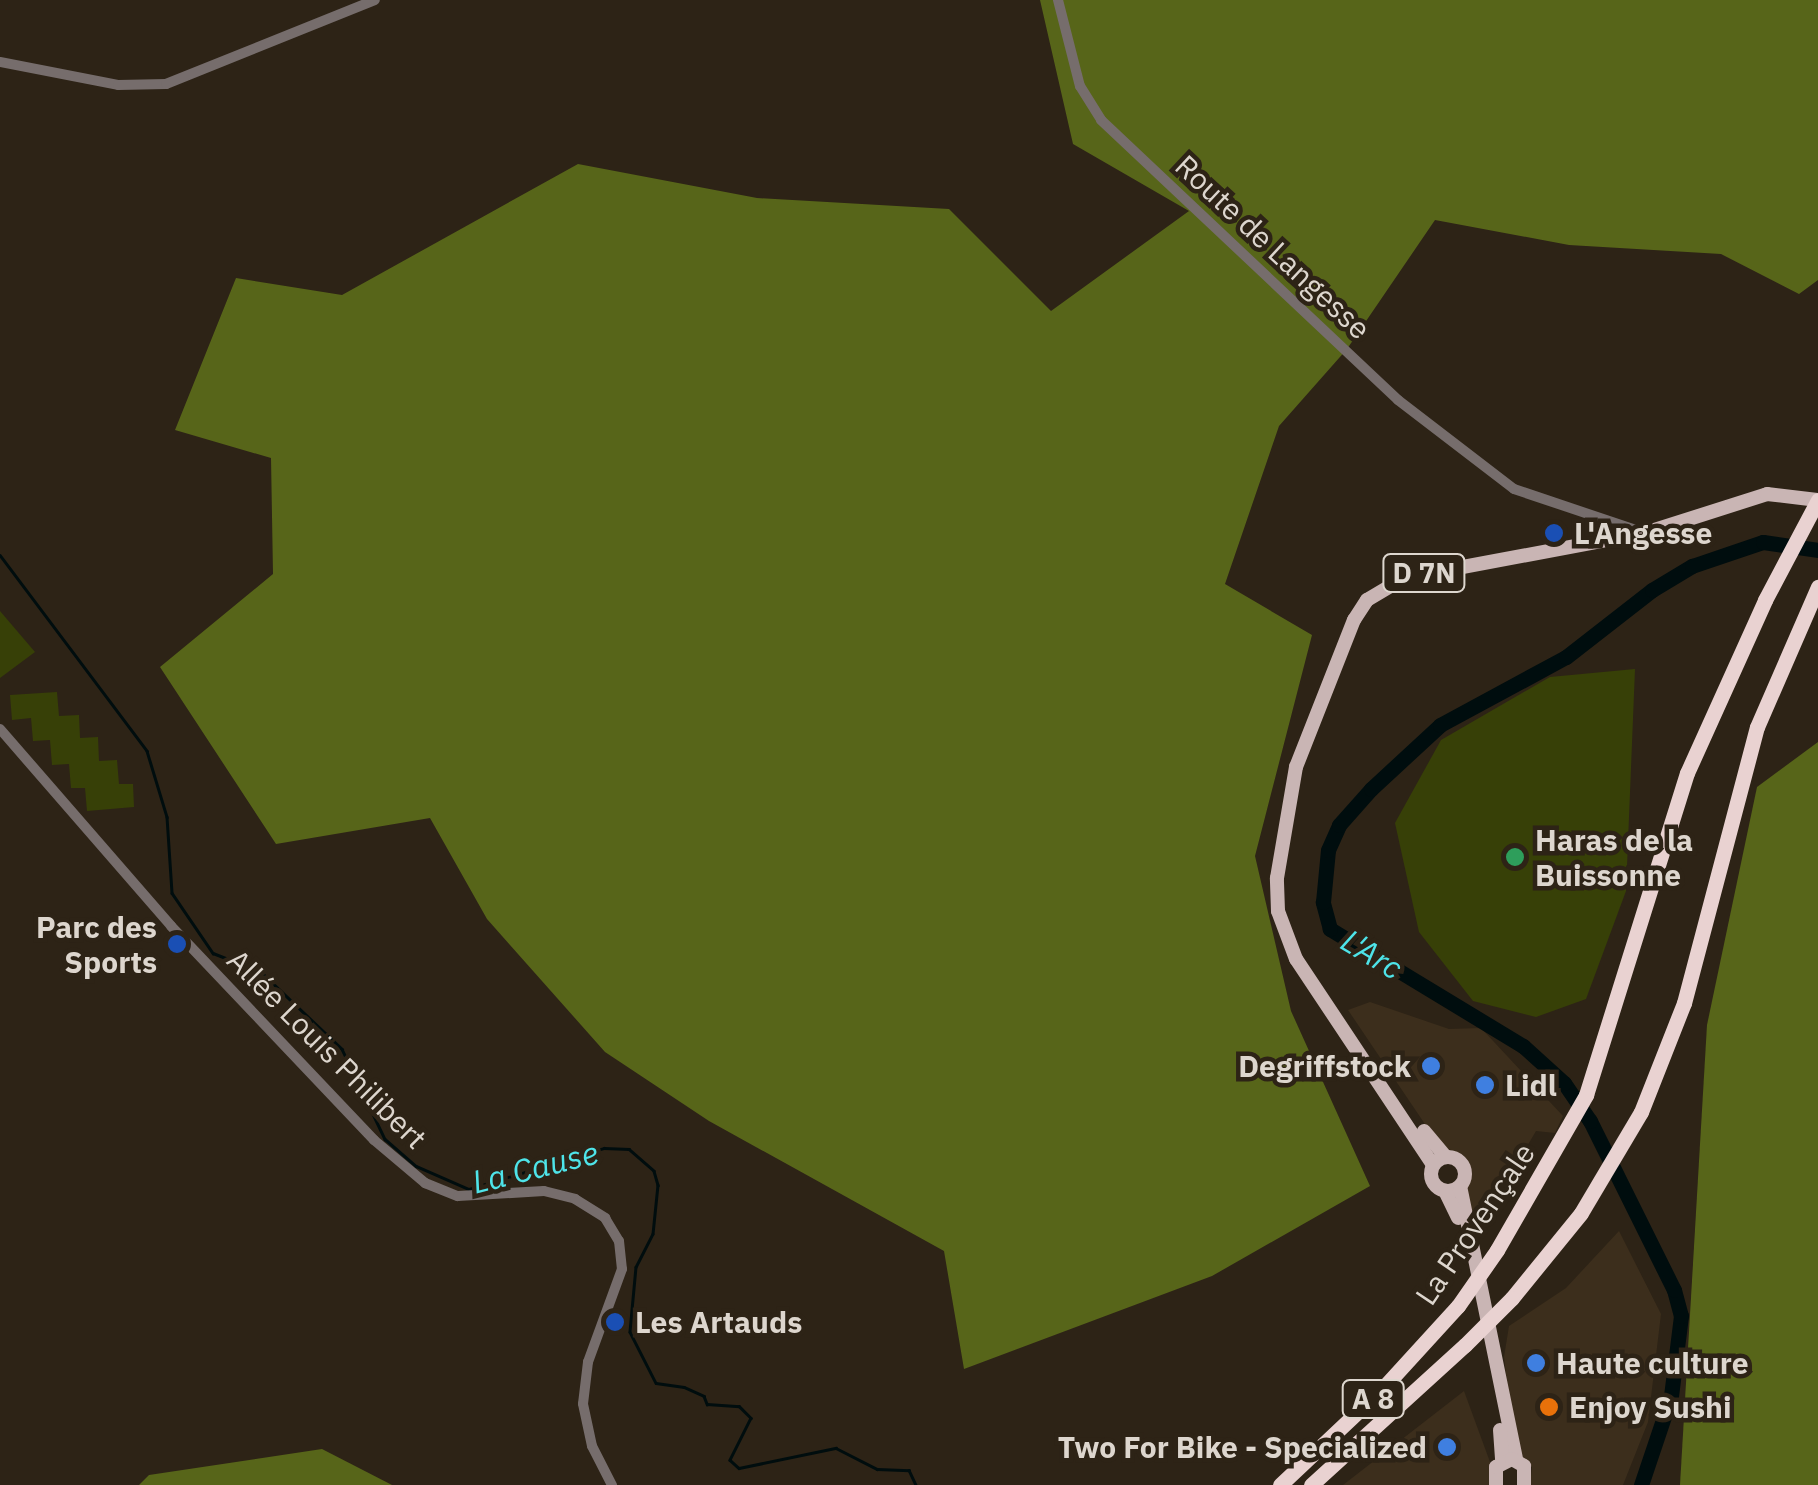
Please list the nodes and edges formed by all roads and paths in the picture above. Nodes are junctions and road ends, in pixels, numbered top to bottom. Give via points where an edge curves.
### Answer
1 (375, 0) edge
2 (1058, 0) edge
3 (0, 62) edge
4 (1818, 500) edge
5 (1645, 533) junction
6 (1818, 587) edge
7 (0, 729) edge
8 (1439, 1161) junction
9 (1453, 1189) junction
10 (1509, 1461) junction
11 (612, 1485) edge
12 (1280, 1485) edge
13 (1311, 1485) edge
14 (1496, 1485) edge
15 (1524, 1485) edge

1 - 3 street via 153,86 88,81
2 - 5 street, Route de Langesse via 1080,86 1100,120 1398,400 1514,489
4 - 5 main road, D 7N via 1767,494
4 - 12 highway, La Provençale / A 8, bridge via 1687,773 1604,1050 1554,1158 1458,1306 1384,1388
5 - 8 main road, D 7N via 1404,578 1367,600 1343,643 1296,767 1277,878 1288,941
6 - 13 highway, La Provençale / A 8, bridge via 1757,727 1684,1003 1641,1112 1580,1213 1512,1298
7 - 11 street, Allée Louis Philibert via 172,926 374,1140 425,1183 458,1196 544,1191 575,1198 605,1218 619,1241 622,1269 588,1362 583,1404 592,1446
8 - 9 main road via 1432,1182
8 - 9 main road via 1464,1167
9 - 10 main road
10 - 14 main road via 1494,1472
10 - 15 main road via 1526,1471

